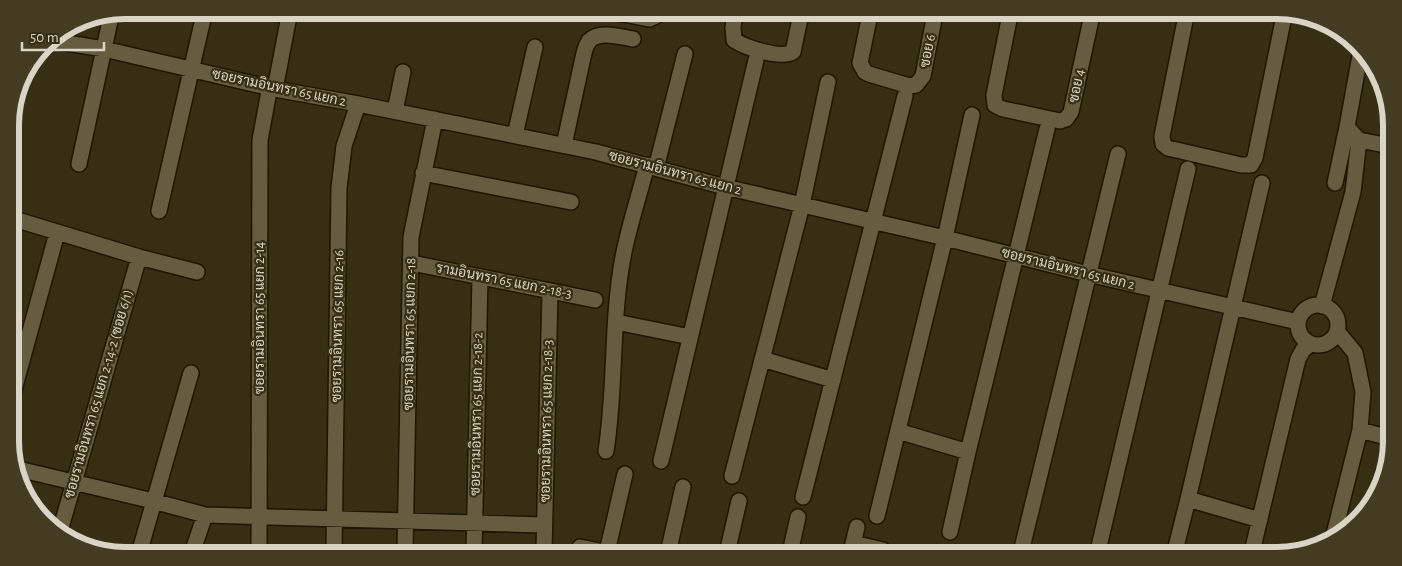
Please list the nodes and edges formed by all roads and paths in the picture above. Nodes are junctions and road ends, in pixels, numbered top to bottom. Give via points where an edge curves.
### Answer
1 (203, 19) edge
2 (288, 19) edge
3 (734, 19) edge
4 (801, 19) edge
5 (869, 19) edge
6 (934, 19) edge
7 (1009, 19) edge
8 (1091, 19) edge
9 (1185, 19) edge
10 (1283, 19) edge
11 (110, 20) edge
12 (633, 39) dead end
13 (59, 42) edge
14 (535, 46) dead end
15 (104, 49) junction
16 (685, 54) dead end
17 (759, 55) junction
18 (1359, 58) edge
19 (192, 70) junction
20 (402, 72) dead end
21 (828, 82) dead end
22 (272, 88) junction
23 (905, 96) dead end
24 (358, 104) junction
25 (395, 111) junction
26 (972, 115) dead end
27 (435, 119) junction
28 (1347, 127) junction
29 (1047, 129) dead end
30 (515, 135) junction
31 (1359, 140) junction
32 (564, 145) junction
33 (1383, 145) edge
34 (1118, 154) dead end
35 (79, 164) dead end
36 (652, 166) junction
37 (1188, 169) dead end
38 (424, 173) junction
39 (1335, 182) dead end
40 (1262, 183) dead end
41 (725, 187) junction
42 (571, 202) dead end
43 (802, 205) junction
44 (159, 211) dead end
45 (873, 220) junction
46 (19, 221) edge
47 (58, 234) junction
48 (945, 238) junction
49 (139, 257) junction
50 (1016, 257) junction
51 (412, 263) junction
52 (197, 272) dead end
53 (1088, 274) junction
54 (480, 277) junction
55 (550, 291) junction
56 (1160, 291) junction
57 (596, 300) dead end
58 (1322, 306) junction
59 (1233, 308) junction
60 (616, 322) junction
61 (1298, 322) junction
62 (1337, 330) junction
63 (690, 338) junction
64 (1310, 344) junction
65 (762, 359) junction
66 (19, 372) edge
67 (191, 373) dead end
68 (833, 380) junction
69 (1360, 430) junction
70 (898, 431) junction
71 (1383, 436) edge
72 (606, 450) dead end
73 (968, 452) junction
74 (661, 461) dead end
75 (23, 470) edge
76 (625, 474) dead end
77 (732, 476) dead end
78 (74, 482) junction
79 (683, 487) dead end
80 (803, 497) dead end
81 (1188, 499) junction
82 (153, 501) junction
83 (739, 501) dead end
84 (204, 515) junction
85 (877, 516) dead end
86 (260, 517) junction
87 (798, 517) dead end
88 (335, 518) junction
89 (405, 520) junction
90 (1260, 520) junction
91 (475, 523) junction
92 (544, 525) junction
93 (62, 526) edge
94 (856, 526) dead end
95 (1335, 530) edge
96 (950, 532) dead end
97 (141, 547) edge
98 (194, 547) edge
99 (259, 547) edge
100 (334, 547) edge
101 (405, 547) edge
102 (474, 547) edge
103 (544, 547) edge
104 (606, 547) edge
105 (669, 547) edge
106 (728, 547) edge
107 (791, 547) edge
108 (852, 547) edge
109 (1022, 547) edge
110 (1099, 547) edge
111 (1176, 547) edge
112 (1253, 547) edge

1 - 19 street
2 - 22 street, ซอยรามอินทรา 65 แยก 2-14
3 - 17 street via 734,40
4 - 17 street via 793,52 782,56
5 - 6 street, ซอย 6 via 860,63 865,72 909,86 923,76
7 - 8 street, ซอย 4 via 994,95 995,105 1060,121 1072,112
9 - 10 street via 1163,144 1168,148 1241,165 1251,165 1256,158
11 - 15 street
12 - 32 street via 610,35 589,41
13 - 15 street, ซอยรามอินทรา 65 แยก 2
14 - 30 street
15 - 19 street, ซอยรามอินทรา 65 แยก 2
15 - 35 street
16 - 36 street
17 - 41 street
18 - 28 street
19 - 22 street, ซอยรามอินทรา 65 แยก 2
19 - 44 street
20 - 25 street
21 - 43 street
22 - 24 street, ซอยรามอินทรา 65 แยก 2
22 - 86 street, ซอยรามอินทรา 65 แยก 2-14 via 260,140
23 - 45 street
24 - 25 street, ซอยรามอินทรา 65 แยก 2
24 - 88 street, ซอยรามอินทรา 65 แยก 2-16 via 341,166
25 - 27 street, ซอยรามอินทรา 65 แยก 2
26 - 48 street
27 - 30 street, ซอยรามอินทรา 65 แยก 2
27 - 38 street, ซอยรามอินทรา 65 แยก 2-18
28 - 31 street
28 - 39 street
29 - 50 street
30 - 32 street, ซอยรามอินทรา 65 แยก 2
31 - 33 street
31 - 58 street via 1353,192
32 - 36 street, ซอยรามอินทรา 65 แยก 2
34 - 53 street
36 - 41 street, ซอยรามอินทรา 65 แยก 2
36 - 60 street via 623,256
37 - 56 street
38 - 42 street
38 - 51 street, ซอยรามอินทรา 65 แยก 2-18 via 411,237
40 - 59 street
41 - 43 street, ซอยรามอินทรา 65 แยก 2
41 - 63 street
43 - 45 street, ซอยรามอินทรา 65 แยก 2
43 - 65 street
45 - 48 street, ซอยรามอินทรา 65 แยก 2
45 - 68 street
46 - 47 street
47 - 49 street
47 - 66 street
48 - 50 street, ซอยรามอินทรา 65 แยก 2
48 - 70 street
49 - 52 street
49 - 78 street, ซอยรามอินทรา 65 แยก 2-14-2 (ซอย 6/1)
50 - 53 street, ซอยรามอินทรา 65 แยก 2
50 - 73 street
51 - 54 street, รามอินทรา 65 แยก 2-18-3
51 - 89 street, ซอยรามอินทรา 65 แยก 2-18
53 - 56 street, ซอยรามอินทรา 65 แยก 2
53 - 109 street
54 - 55 street, รามอินทรา 65 แยก 2-18-3
54 - 91 street, ซอยรามอินทรา 65 แยก 2-18-2
55 - 57 street, รามอินทรา 65 แยก 2-18-3
55 - 92 street, ซอยรามอินทรา 65 แยก 2-18-3
56 - 59 street, ซอยรามอินทรา 65 แยก 2
56 - 110 street
58 - 61 street via 1310,307
58 - 62 street via 1336,318
59 - 61 street, ซอยรามอินทรา 65 แยก 2
59 - 81 street
60 - 63 street
60 - 72 street
61 - 64 street via 1300,335
62 - 64 street via 1330,342
62 - 69 street via 1355,353 1363,392
63 - 74 street
64 - 90 street via 1298,358
65 - 68 street
65 - 77 street
67 - 82 street
68 - 80 street
69 - 71 street
69 - 95 street
70 - 73 street
70 - 85 street
73 - 96 street
75 - 78 street
76 - 104 street
78 - 82 street
78 - 93 street, ซอยรามอินทรา 65 แยก 2-14-2 (ซอย 6/1)
79 - 105 street
81 - 90 street
81 - 111 street
82 - 84 street
82 - 97 street
83 - 106 street
84 - 86 street
84 - 98 street
86 - 88 street
86 - 99 street, ซอยรามอินทรา 65 แยก 2-14
87 - 107 street
88 - 89 street
88 - 100 street, ซอยรามอินทรา 65 แยก 2-16
89 - 91 street
89 - 101 street, ซอยรามอินทรา 65 แยก 2-18
90 - 112 street
91 - 92 street
91 - 102 street, ซอยรามอินทรา 65 แยก 2-18-2
92 - 103 street, ซอยรามอินทรา 65 แยก 2-18-3
94 - 108 street

